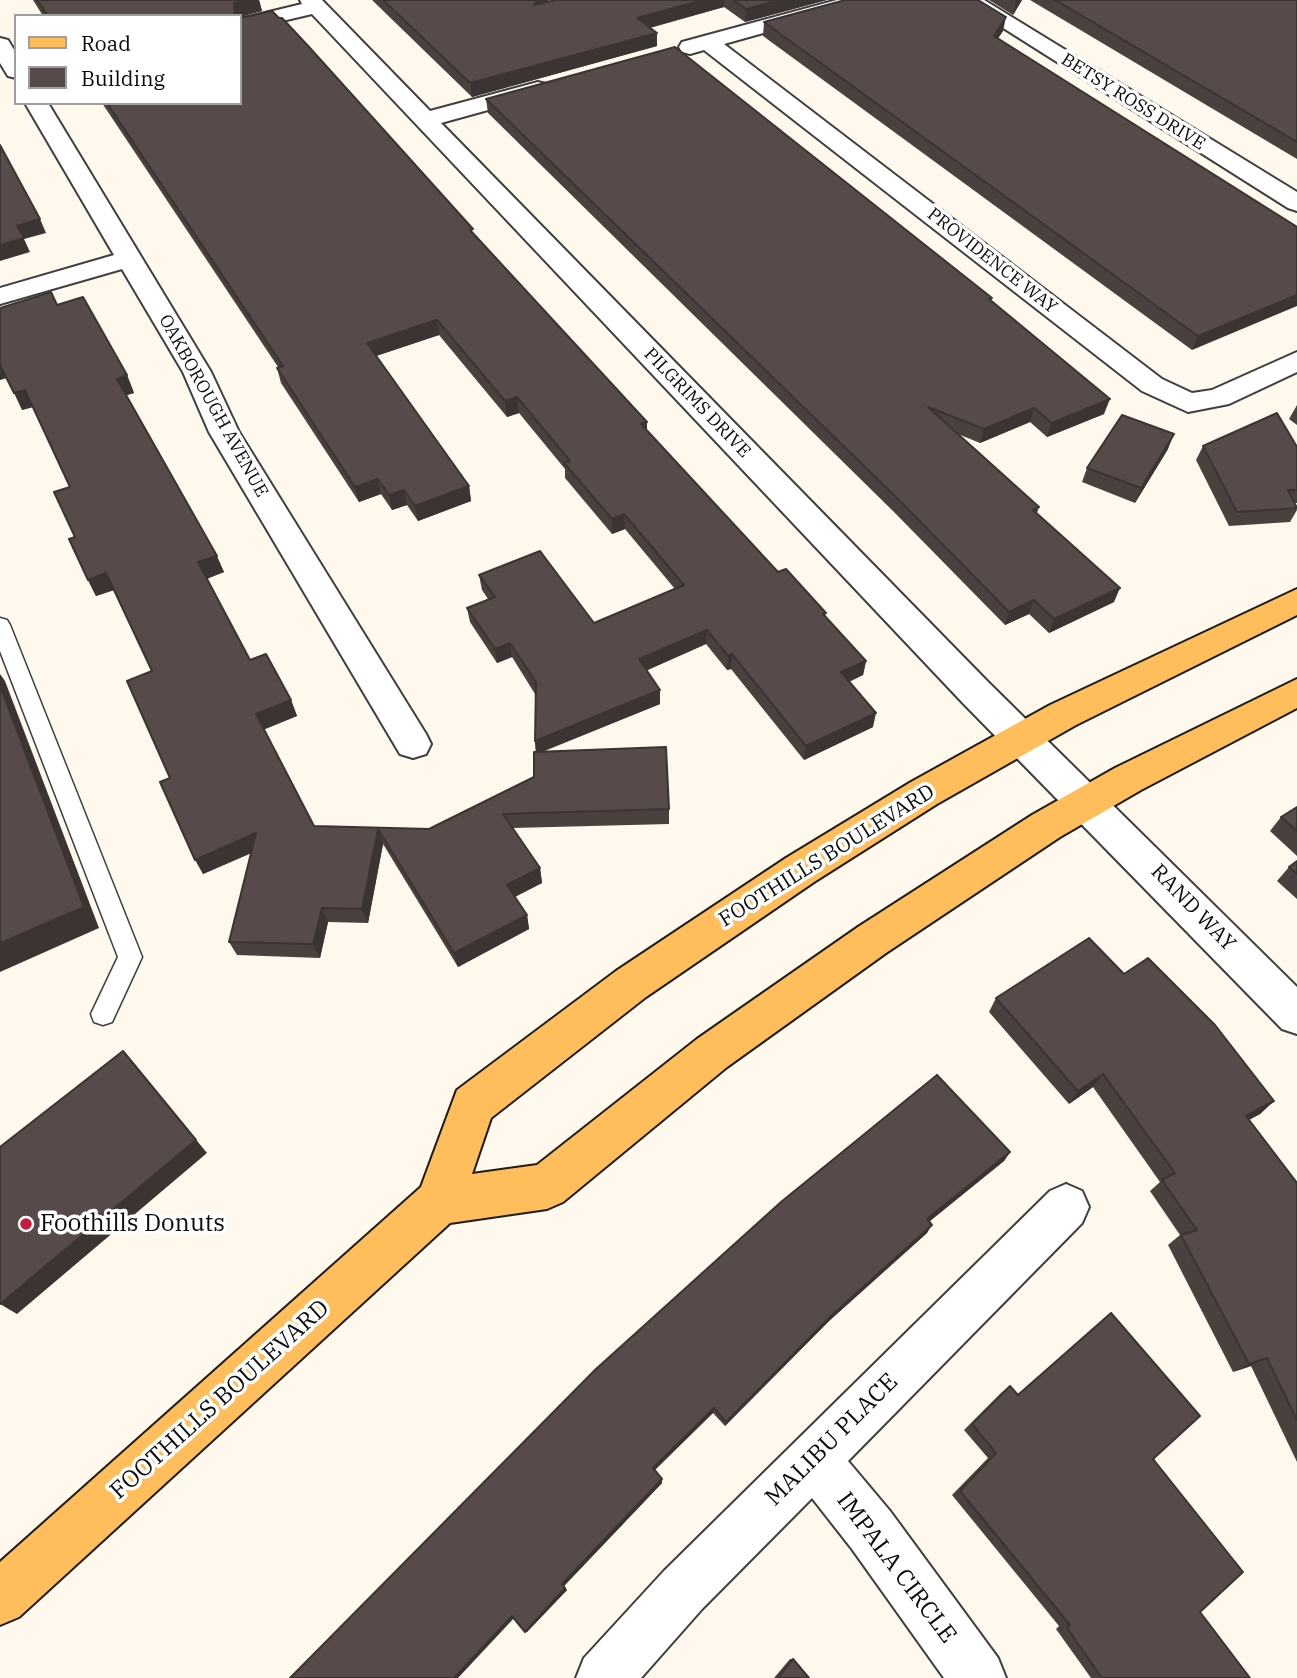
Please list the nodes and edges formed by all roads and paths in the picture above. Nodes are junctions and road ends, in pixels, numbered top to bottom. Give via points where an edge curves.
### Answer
1 (860, 0) edge
2 (969, 0) edge
3 (314, 4) edge
4 (242, 25) edge
5 (707, 42) junction
6 (0, 45) edge
7 (668, 53) edge
8 (14, 68) edge
9 (564, 82) edge
10 (37, 105) edge
11 (425, 120) junction
12 (1297, 203) edge
13 (129, 259) junction
14 (0, 296) edge
15 (1297, 361) edge
16 (1297, 601) edge
17 (0, 625) edge
18 (1297, 692) edge
19 (1022, 738) junction
20 (413, 744) dead end
21 (1087, 802) junction
22 (103, 1014) dead end
23 (1297, 1014) edge
24 (439, 1202) junction
25 (1066, 1207) dead end
26 (813, 1459) junction
27 (2, 1592) edge
28 (604, 1678) edge
29 (978, 1678) edge

1 - 5 street
2 - 12 street, BETSY ROSS DRIVE
3 - 4 street
3 - 11 street, PILGRIMS DRIVE
5 - 7 street
5 - 15 street, PROVIDENCE WAY via 1152,385 1188,403 1219,398
6 - 8 street
9 - 11 street
10 - 13 street, OAKBOROUGH AVENUE
11 - 19 street, PILGRIMS DRIVE
13 - 14 street
13 - 20 street, OAKBOROUGH AVENUE via 197,372 224,432
16 - 19 main road, FOOTHILLS BOULEVARD
17 - 22 lane via 130,957
18 - 21 main road
19 - 21 street, PILGRIMS DRIVE
19 - 24 main road, FOOTHILLS BOULEVARD via 800,870 631,984 473,1105
21 - 23 street, RAND WAY
21 - 24 main road via 883,933 712,1053 547,1186
24 - 27 main road, FOOTHILLS BOULEVARD
25 - 26 street, MALIBU PLACE
26 - 28 street, MALIBU PLACE via 683,1590
26 - 29 street, IMPALA CIRCLE via 871,1530

